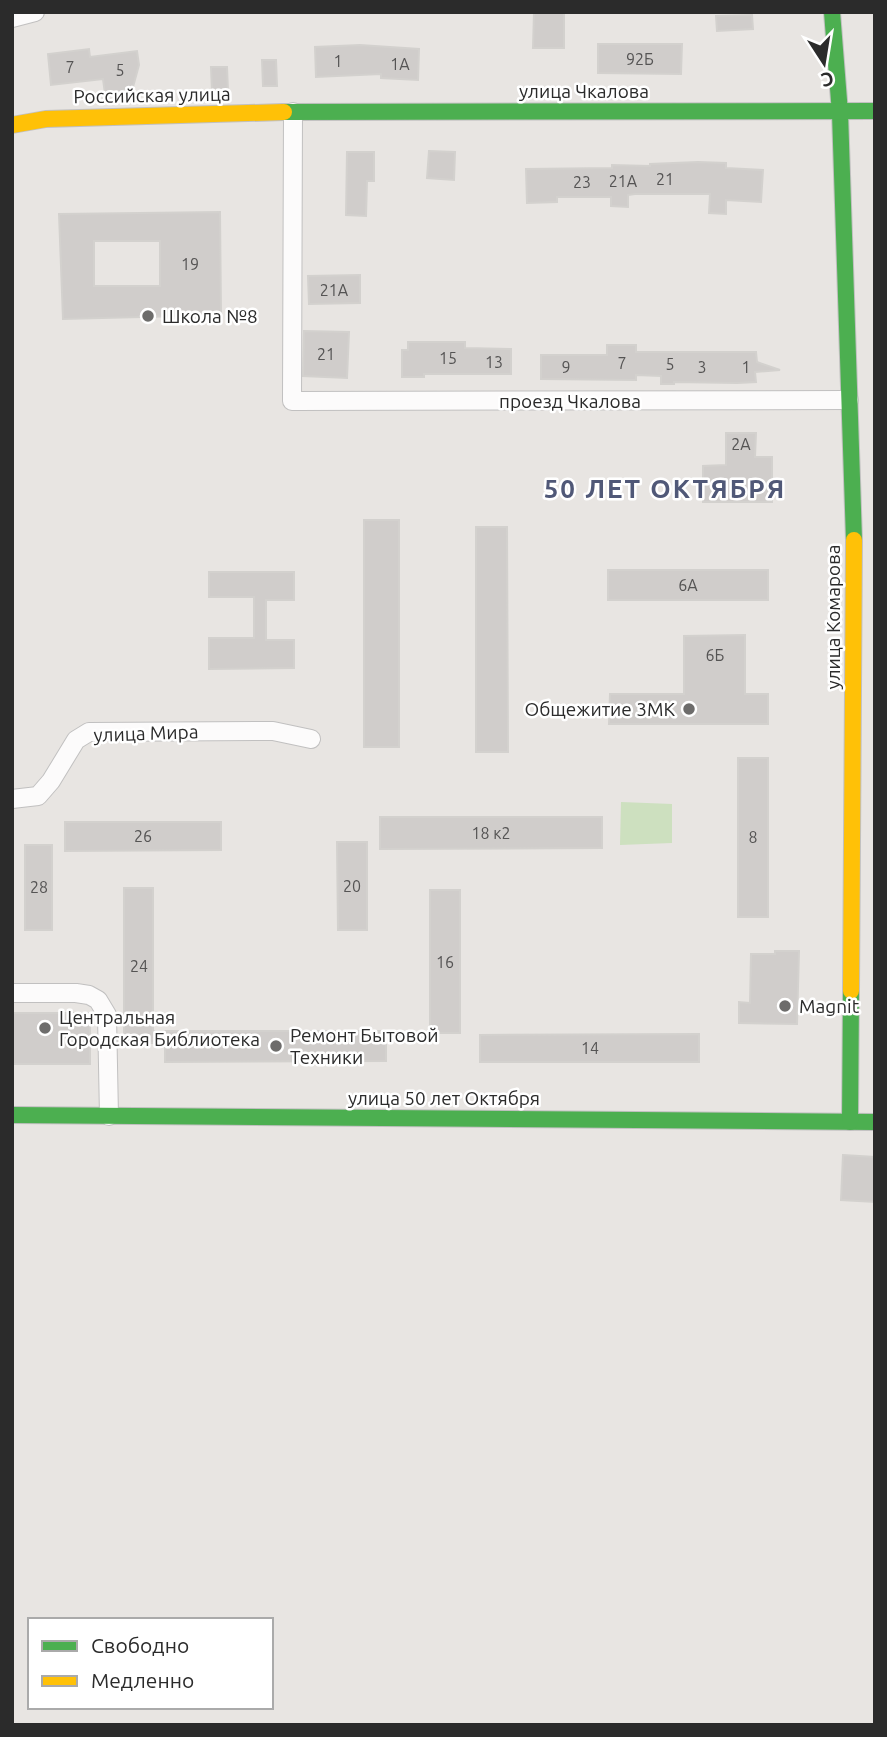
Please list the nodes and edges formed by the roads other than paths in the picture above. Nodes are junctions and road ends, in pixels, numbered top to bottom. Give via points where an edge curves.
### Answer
1 (35, 12) edge
2 (832, 12) edge
3 (12, 18) edge
4 (875, 111) edge
5 (293, 112) junction
6 (840, 113) junction
7 (12, 125) edge
8 (849, 400) junction
9 (311, 739) dead end
10 (12, 799) edge
11 (12, 993) edge
12 (12, 1115) edge
13 (109, 1116) junction
14 (850, 1122) junction
15 (875, 1122) edge

1 - 3 street
2 - 6 street, улица Комарова
4 - 6 street, улица Чкалова
5 - 6 street, улица Чкалова
5 - 7 street, Российская улица via 46,119
5 - 8 street, проезд Чкалова via 292,401
6 - 8 street, улица Комарова
8 - 14 street, улица Комарова via 855,562
9 - 10 street, улица Мира via 273,731 89,732 76,740 38,796
11 - 13 street via 76,993 98,1000 107,1015
12 - 13 street, улица 50 лет Октября
13 - 14 street, улица 50 лет Октября
14 - 15 street, улица 50 лет Октября

